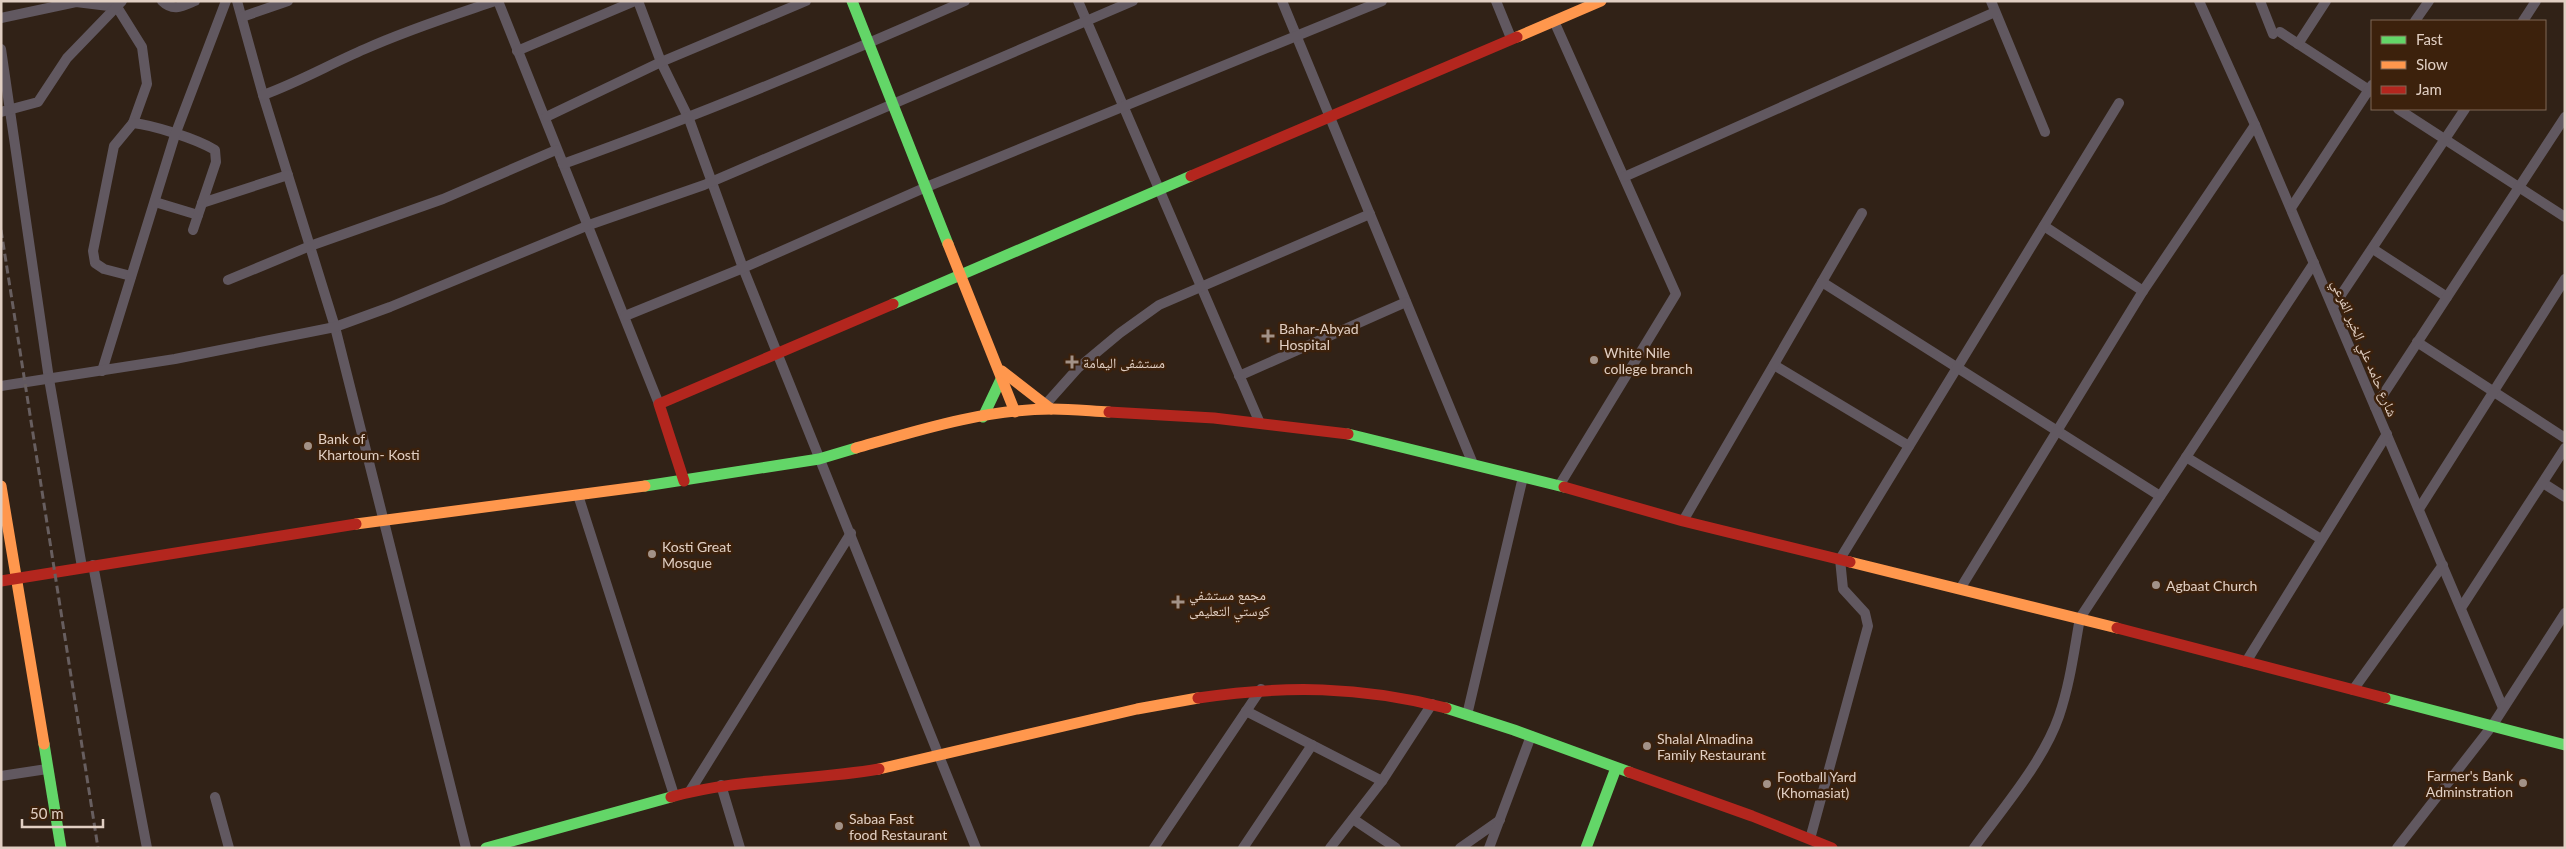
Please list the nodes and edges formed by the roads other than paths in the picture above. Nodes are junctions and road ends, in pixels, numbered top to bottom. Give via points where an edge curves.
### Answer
1 (162, 1) edge
2 (195, 1) edge
3 (226, 1) edge
4 (237, 1) edge
5 (288, 1) edge
6 (496, 1) edge
7 (637, 1) edge
8 (806, 1) edge
9 (852, 1) edge
10 (965, 1) edge
11 (1078, 1) edge
12 (1133, 1) edge
13 (1282, 1) edge
14 (1382, 1) edge
15 (1496, 1) edge
16 (1601, 1) edge
17 (1991, 1) edge
18 (2199, 1) edge
19 (2260, 1) edge
20 (2326, 1) edge
21 (2429, 1) edge
22 (2536, 1) edge
23 (120, 4) edge
24 (1995, 12) junction
25 (242, 16) junction
26 (1, 18) edge
27 (2416, 20) edge
28 (2524, 20) edge
29 (1554, 21) junction
30 (1087, 23) junction
31 (1296, 35) junction
32 (1511, 38) junction
33 (869, 44) junction
34 (2298, 44) junction
35 (1, 48) edge
36 (517, 51) junction
37 (661, 62) junction
38 (2371, 89) edge
39 (263, 95) junction
40 (2119, 103) dead end
41 (893, 104) junction
42 (1122, 106) junction
43 (2400, 110) edge
44 (2464, 110) edge
45 (5, 111) edge
46 (1331, 115) junction
47 (546, 117) junction
48 (2565, 117) edge
49 (688, 119) junction
50 (133, 124) junction
51 (2255, 125) junction
52 (2045, 132) dead end
53 (175, 135) junction
54 (2445, 139) junction
55 (556, 150) junction
56 (563, 164) junction
57 (288, 175) junction
58 (1624, 177) junction
59 (712, 181) junction
60 (2518, 187) junction
61 (924, 188) junction
62 (1159, 191) junction
63 (155, 202) junction
64 (202, 203) junction
65 (2291, 208) junction
66 (1862, 212) dead end
67 (1370, 214) junction
68 (198, 215) junction
69 (2565, 217) edge
70 (589, 225) junction
71 (2044, 226) junction
72 (193, 230) dead end
73 (310, 246) junction
74 (2373, 249) junction
75 (2314, 263) junction
76 (743, 268) junction
77 (961, 275) junction
78 (131, 276) junction
79 (228, 280) dead end
80 (2565, 280) edge
81 (1822, 282) junction
82 (1199, 286) junction
83 (2142, 292) junction
84 (2447, 297) junction
85 (1406, 302) junction
86 (2333, 307) junction
87 (625, 316) junction
88 (335, 327) junction
89 (2417, 342) junction
90 (778, 354) junction
91 (1774, 365) junction
92 (1957, 368) junction
93 (102, 371) junction
94 (1000, 373) junction
95 (1238, 376) junction
96 (48, 379) junction
97 (1, 386) edge
98 (2493, 391) junction
99 (660, 404) junction
100 (1048, 407) junction
101 (2375, 407) junction
102 (1015, 412) junction
103 (983, 417) junction
104 (1259, 421) junction
105 (2056, 429) junction
106 (2387, 434) junction
107 (2565, 438) edge
108 (1909, 446) junction
109 (2565, 448) edge
110 (2186, 457) junction
111 (819, 458) junction
112 (1473, 464) junction
113 (1523, 477) junction
114 (684, 482) junction
115 (2543, 483) junction
116 (1, 486) edge
117 (1559, 486) junction
118 (578, 496) junction
119 (2160, 496) junction
120 (2565, 497) edge
121 (2418, 509) junction
122 (383, 519) junction
123 (1683, 521) junction
124 (851, 533) junction
125 (2320, 539) junction
126 (1840, 559) junction
127 (2442, 565) junction
128 (87, 566) junction
129 (18, 577) junction
130 (1, 580) edge
131 (1960, 589) junction
132 (2461, 608) junction
133 (2564, 617) edge
134 (2080, 618) junction
135 (2246, 662) junction
136 (1262, 689) junction
137 (2353, 690) junction
138 (1432, 704) junction
139 (2503, 708) junction
140 (1246, 711) junction
141 (1467, 715) junction
142 (2492, 726) junction
143 (1531, 736) junction
144 (2565, 744) edge
145 (1312, 745) junction
146 (940, 756) junction
147 (1616, 768) junction
148 (47, 769) junction
149 (1, 776) edge
150 (1382, 781) junction
151 (721, 785) junction
152 (690, 791) junction
153 (674, 795) junction
154 (215, 797) dead end
155 (1353, 819) junction
156 (1500, 820) junction
157 (1810, 838) junction
158 (61, 848) edge
159 (147, 848) edge
160 (229, 848) edge
161 (466, 848) edge
162 (486, 848) edge
163 (740, 848) edge
164 (976, 848) edge
165 (1154, 848) edge
166 (1243, 848) edge
167 (1330, 848) edge
168 (1396, 848) edge
169 (1460, 848) edge
170 (1488, 848) edge
171 (1586, 848) edge
172 (1832, 848) edge
173 (1974, 848) edge
174 (2397, 848) edge

1 - 2 street via 178,8
3 - 53 street
4 - 25 street
5 - 25 street
6 - 36 street
6 - 39 street via 399,35 292,85
7 - 36 street
7 - 37 street
8 - 37 street
9 - 33 main road
10 - 33 street
11 - 30 street
12 - 30 street
13 - 31 street
14 - 31 street
15 - 32 street
16 - 29 main road
17 - 24 street
18 - 51 street, شارع حامد علي الخير الفرعي
19 - 34 street via 2276,33
20 - 34 street
21 - 27 street
22 - 28 street
23 - 26 street via 76,2
23 - 45 street via 66,58 38,102
23 - 50 street via 142,47 147,84
24 - 52 street
24 - 58 street
25 - 39 street
29 - 32 main road
29 - 58 street
30 - 41 street
30 - 42 street
31 - 42 street
31 - 46 street
32 - 46 main road
33 - 41 main road
33 - 49 street
34 - 38 street
35 - 45 street
36 - 47 street
37 - 47 street
37 - 49 street
38 - 65 street
39 - 57 street
40 - 71 street
41 - 59 street
41 - 61 main road
42 - 61 street
42 - 62 street
43 - 54 street
44 - 54 street
45 - 96 street
46 - 62 main road
46 - 67 street
47 - 55 street
48 - 60 street
49 - 56 street
49 - 59 street
50 - 53 street via 151,126
50 - 78 street via 114,146 93,251 95,263 104,269
51 - 65 street, شارع حامد علي الخير الفرعي
51 - 83 street
53 - 63 street
53 - 64 street via 214,150 216,162
54 - 60 street
54 - 74 street
55 - 56 street
55 - 73 street via 443,199
56 - 70 street
57 - 64 street
57 - 73 street
58 - 117 street via 1676,294
59 - 70 street
59 - 76 street
60 - 69 street
60 - 84 street
61 - 76 street
61 - 77 main road
62 - 77 main road
62 - 82 street
63 - 68 street
63 - 78 street
64 - 68 street
65 - 75 street, شارع حامد علي الخير الفرعي
66 - 81 street
67 - 82 street
67 - 85 street
68 - 72 street
70 - 87 street
70 - 88 street
71 - 83 street
71 - 92 street
73 - 79 street
73 - 88 street
74 - 84 street
74 - 86 street
75 - 86 street, شارع حامد علي الخير الفرعي
75 - 110 street
76 - 87 street
76 - 90 street
77 - 90 main road
77 - 94 main road
78 - 93 street
80 - 98 street
81 - 91 street
81 - 92 street
82 - 95 street
82 - 100 street via 1159,306 1120,333 1067,378
83 - 105 street
84 - 89 street
85 - 95 street
85 - 112 street
86 - 101 street, شارع حامد علي الخير الفرعي
87 - 99 street
88 - 93 street
88 - 122 street
89 - 98 street
89 - 101 street
90 - 99 main road
90 - 111 street
91 - 108 street
91 - 123 street
92 - 105 street
92 - 108 street
93 - 96 street
94 - 100 main road
94 - 102 main road
94 - 103 main road
95 - 104 street
96 - 97 street
96 - 128 street
98 - 107 street
98 - 121 street
99 - 114 main road
100 - 102 main road
100 - 104 main road
101 - 106 street, شارع حامد علي الخير الفرعي
102 - 103 main road
103 - 111 main road via 938,425
104 - 112 main road via 1346,433
105 - 119 street
105 - 131 street
106 - 121 street, شارع حامد علي الخير الفرعي
106 - 125 street
108 - 126 street
109 - 115 street
110 - 119 street
110 - 125 street
111 - 114 main road
111 - 124 street
112 - 113 main road
113 - 117 main road
113 - 141 street
114 - 118 main road
115 - 120 street
115 - 132 street
116 - 129 main road
117 - 123 main road
118 - 122 main road
118 - 153 street
119 - 134 street
121 - 127 street, شارع حامد علي الخير الفرعي
122 - 128 main road
122 - 161 street
123 - 126 main road
124 - 146 street
124 - 152 street
125 - 135 street
126 - 131 main road
126 - 157 street via 1843,589 1865,613 1868,626
127 - 132 street, شارع حامد علي الخير الفرعي
127 - 137 street
128 - 129 main road
128 - 159 street
129 - 130 main road
129 - 148 main road
131 - 134 main road
132 - 139 street, شارع حامد علي الخير الفرعي
133 - 139 street
134 - 135 main road
134 - 173 street via 2068,688 2052,732
135 - 137 main road
136 - 138 main road via 1337,689
136 - 140 street
136 - 146 main road via 1185,700
137 - 142 main road
138 - 141 main road
138 - 150 street
139 - 142 street
140 - 145 street
140 - 165 street
141 - 143 main road
142 - 144 main road
142 - 174 street
143 - 147 main road
143 - 156 street
145 - 150 street
145 - 166 street
146 - 151 main road via 834,776
146 - 164 street
147 - 157 main road
147 - 171 main road
148 - 149 street
148 - 158 main road
150 - 155 street
151 - 152 main road
151 - 163 street
152 - 153 main road
153 - 162 main road
154 - 160 street
155 - 167 street
155 - 168 street
156 - 169 street
156 - 170 street
157 - 172 main road

